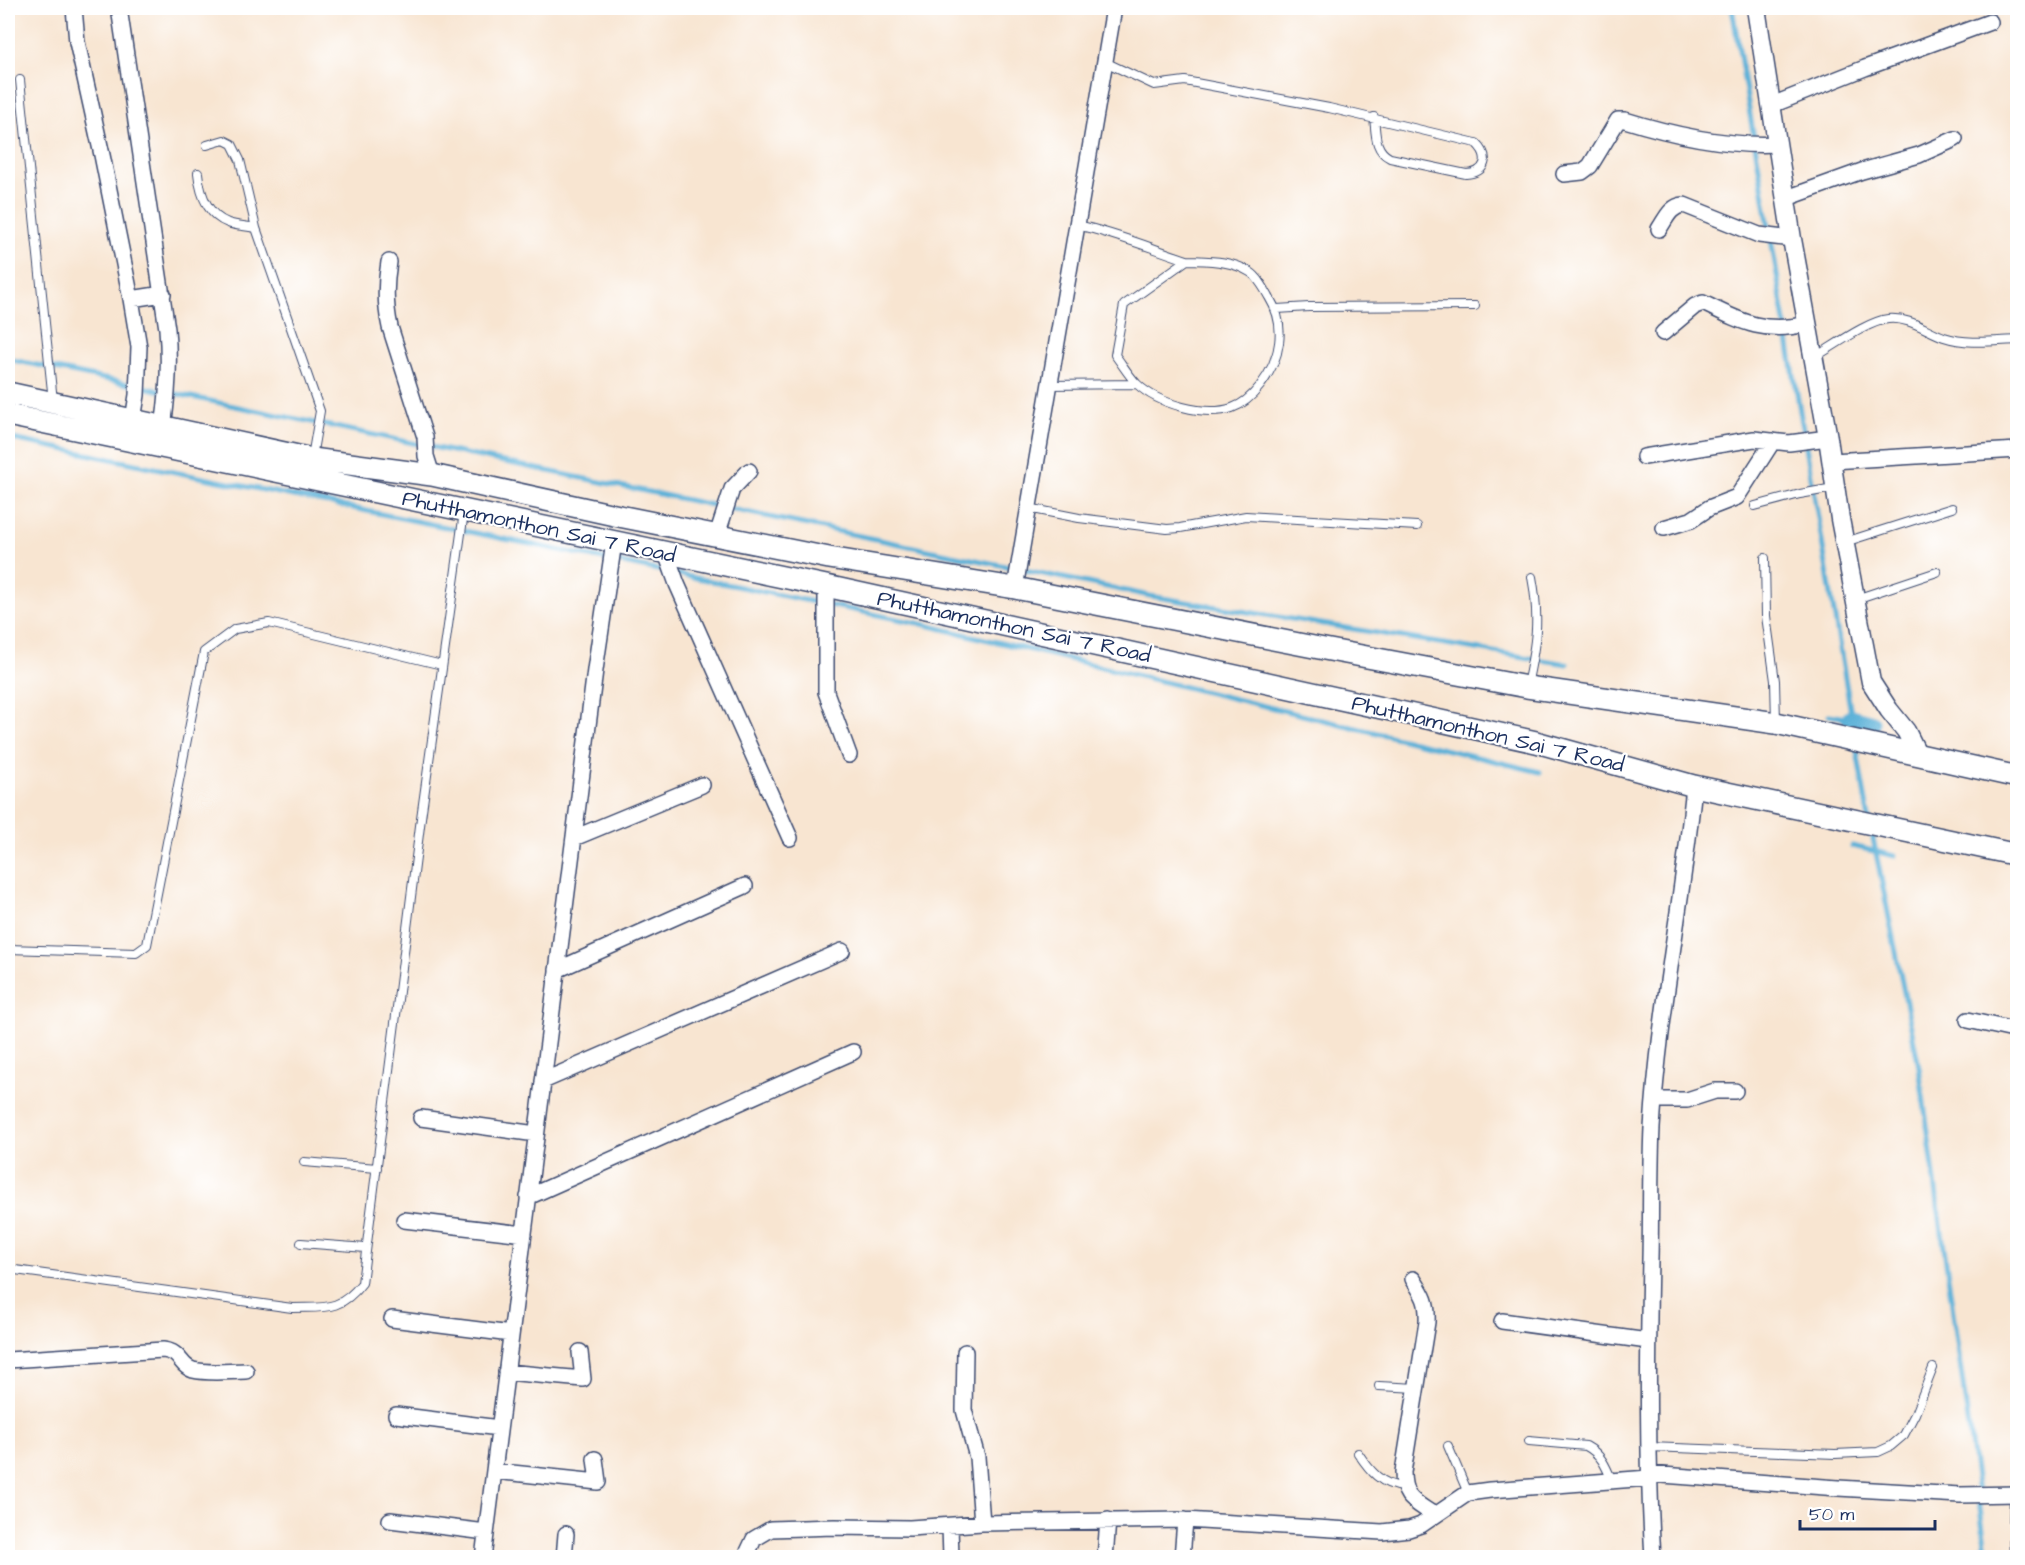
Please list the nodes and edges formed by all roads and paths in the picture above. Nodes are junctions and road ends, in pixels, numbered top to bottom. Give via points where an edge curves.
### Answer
1 (74, 8) edge
2 (119, 8) edge
3 (1114, 8) edge
4 (1756, 8) edge
5 (1990, 22) dead end
6 (1105, 62) junction
7 (20, 80) dead end
8 (1772, 105) junction
9 (1374, 117) junction
10 (1955, 139) dead end
11 (207, 145) dead end
12 (1772, 145) junction
13 (198, 172) dead end
14 (1563, 174) dead end
15 (1787, 198) junction
16 (1077, 225) junction
17 (256, 228) junction
18 (1659, 229) dead end
19 (1784, 238) junction
20 (1187, 260) junction
21 (389, 262) dead end
22 (163, 294) junction
23 (131, 299) junction
24 (1475, 306) dead end
25 (1276, 309) junction
26 (1802, 326) junction
27 (1663, 333) dead end
28 (2018, 340) edge
29 (1814, 358) junction
30 (1137, 384) junction
31 (1049, 385) junction
32 (8, 393) edge
33 (52, 393) junction
34 (8, 415) edge
35 (133, 420) junction
36 (163, 427) junction
37 (1821, 439) junction
38 (1773, 441) junction
39 (314, 449) junction
40 (2018, 450) edge
41 (1644, 457) dead end
42 (1832, 461) junction
43 (429, 466) junction
44 (749, 471) dead end
45 (1827, 489) junction
46 (1755, 506) dead end
47 (1028, 508) junction
48 (1952, 508) dead end
49 (464, 513) junction
50 (721, 526) junction
51 (1417, 526) dead end
52 (1664, 528) dead end
53 (1845, 542) junction
54 (614, 545) junction
55 (668, 558) junction
56 (1765, 558) dead end
57 (1937, 572) dead end
58 (1532, 577) dead end
59 (1016, 584) junction
60 (826, 589) junction
61 (1856, 599) junction
62 (442, 665) junction
63 (1527, 687) junction
64 (1776, 723) junction
65 (849, 755) dead end
66 (1918, 755) junction
67 (2018, 777) edge
68 (702, 785) dead end
69 (1694, 786) junction
70 (574, 838) junction
71 (790, 838) dead end
72 (2018, 855) edge
73 (745, 886) dead end
74 (8, 949) edge
75 (842, 951) dead end
76 (557, 970) junction
77 (1968, 1020) dead end
78 (2018, 1031) edge
79 (852, 1052) dead end
80 (543, 1081) junction
81 (1735, 1091) dead end
82 (1655, 1100) junction
83 (421, 1118) dead end
84 (536, 1134) junction
85 (304, 1162) dead end
86 (377, 1168) junction
87 (528, 1197) junction
88 (405, 1220) dead end
89 (524, 1234) junction
90 (301, 1243) dead end
91 (366, 1248) junction
92 (8, 1269) edge
93 (1413, 1279) dead end
94 (392, 1318) dead end
95 (1502, 1321) dead end
96 (511, 1334) junction
97 (1648, 1341) junction
98 (580, 1352) dead end
99 (965, 1352) dead end
100 (8, 1360) edge
101 (1933, 1368) dead end
102 (246, 1371) dead end
103 (506, 1371) junction
104 (1379, 1386) dead end
105 (1417, 1388) junction
106 (396, 1415) dead end
107 (499, 1428) junction
108 (1529, 1441) dead end
109 (1448, 1446) dead end
110 (1649, 1446) junction
111 (1358, 1453) dead end
112 (595, 1459) dead end
113 (494, 1471) junction
114 (1648, 1476) junction
115 (1612, 1481) junction
116 (1403, 1487) junction
117 (1468, 1493) junction
118 (2016, 1494) edge
119 (1434, 1515) junction
120 (390, 1520) dead end
121 (1108, 1520) junction
122 (1185, 1520) junction
123 (982, 1523) junction
124 (950, 1526) junction
125 (486, 1532) junction
126 (566, 1534) dead end
127 (483, 1557) edge
128 (564, 1557) edge
129 (745, 1557) edge
130 (951, 1557) edge
131 (1104, 1557) edge
132 (1182, 1557) edge
133 (1653, 1557) edge
134 (2014, 1557) edge

1 - 23 street via 77,42
2 - 22 street
3 - 6 street
4 - 8 street
5 - 8 street
6 - 9 lane via 1154,85 1185,81
6 - 16 street
7 - 33 lane
8 - 12 street
9 - 9 lane via 1377,147 1389,158 1466,174 1483,168 1486,158 1476,143
10 - 15 street via 1919,155
11 - 17 lane via 224,140 232,144 240,160
12 - 14 street via 1680,135 1618,120 1590,166 1582,172
12 - 15 street
13 - 17 lane via 203,198 213,213 228,223
15 - 19 street
16 - 20 lane
16 - 31 street
17 - 39 lane via 320,411
18 - 19 street via 1671,210 1684,205 1759,235
19 - 26 street
20 - 25 lane via 1224,262 1250,272 1263,285
20 - 30 lane via 1124,305 1115,355
21 - 43 street via 386,310 426,437
22 - 23 street
22 - 36 street via 169,356
23 - 35 street via 139,355
24 - 25 lane
25 - 30 lane via 1280,331 1277,356 1251,398 1232,408 1205,411 1154,396
26 - 27 street via 1753,326 1703,303
26 - 29 street
28 - 29 lane via 1968,342 1944,337 1906,320 1889,318 1875,321
29 - 37 street
30 - 31 lane
31 - 47 street
32 - 33 main road, Phutthamonthon Sai 7 Road
33 - 35 main road, Phutthamonthon Sai 7 Road
34 - 49 main road, Phutthamonthon Sai 7 Road
35 - 36 main road, Phutthamonthon Sai 7 Road
36 - 39 main road, Phutthamonthon Sai 7 Road
37 - 38 street
37 - 42 street
38 - 41 street via 1754,439
38 - 52 street via 1737,497
39 - 43 main road, Phutthamonthon Sai 7 Road
40 - 42 street
42 - 45 street
43 - 50 main road, Phutthamonthon Sai 7 Road via 619,516
44 - 50 street via 732,489
45 - 46 lane
45 - 53 street
47 - 51 lane via 1167,529 1246,516
47 - 59 street
48 - 53 lane
49 - 54 main road, Phutthamonthon Sai 7 Road
49 - 62 lane
50 - 59 main road, Phutthamonthon Sai 7 Road via 829,558
53 - 61 street
54 - 55 main road, Phutthamonthon Sai 7 Road
54 - 70 street
55 - 60 main road, Phutthamonthon Sai 7 Road
55 - 71 street
56 - 64 lane
57 - 61 lane
58 - 63 lane via 1537,603
59 - 63 main road, Phutthamonthon Sai 7 Road
60 - 65 street via 826,692
60 - 69 main road, Phutthamonthon Sai 7 Road via 1536,742
61 - 66 street via 1871,682
62 - 74 lane via 269,623 236,629 204,652 147,945 136,953
62 - 86 lane
63 - 64 main road, Phutthamonthon Sai 7 Road
64 - 66 main road, Phutthamonthon Sai 7 Road
66 - 67 main road, Phutthamonthon Sai 7 Road
68 - 70 street
69 - 72 main road, Phutthamonthon Sai 7 Road
69 - 82 street
70 - 76 street
73 - 76 street
75 - 80 street
76 - 80 street
77 - 78 street
79 - 87 street
80 - 84 street
81 - 82 street via 1715,1091 1687,1100
82 - 97 street
83 - 84 street
84 - 87 street
85 - 86 lane
86 - 91 lane
87 - 89 street
88 - 89 street
89 - 96 street
90 - 91 lane
91 - 92 lane via 362,1283 335,1306 292,1308
93 - 105 street via 1428,1306
94 - 96 street
95 - 97 street
96 - 103 street
97 - 110 street
98 - 103 street via 584,1379
99 - 123 street via 964,1410 977,1457
100 - 102 street via 162,1350 177,1354 192,1370
101 - 110 lane via 1904,1435 1878,1452 1835,1454
103 - 107 street
104 - 105 lane
105 - 116 street
106 - 107 street
107 - 113 street
108 - 115 lane via 1586,1446 1602,1458
109 - 117 lane
110 - 114 street
111 - 116 lane via 1381,1481
112 - 113 street via 598,1482
113 - 125 street
114 - 115 street
114 - 118 street via 1960,1495
114 - 133 street
115 - 117 street
116 - 119 street via 1411,1500
117 - 119 street
118 - 134 lane
119 - 122 street via 1409,1529 1382,1532
120 - 125 street
121 - 122 street
121 - 123 street
121 - 131 street
122 - 132 street
123 - 124 street
124 - 129 street via 771,1529 754,1539
124 - 130 street
125 - 127 street
126 - 128 street

